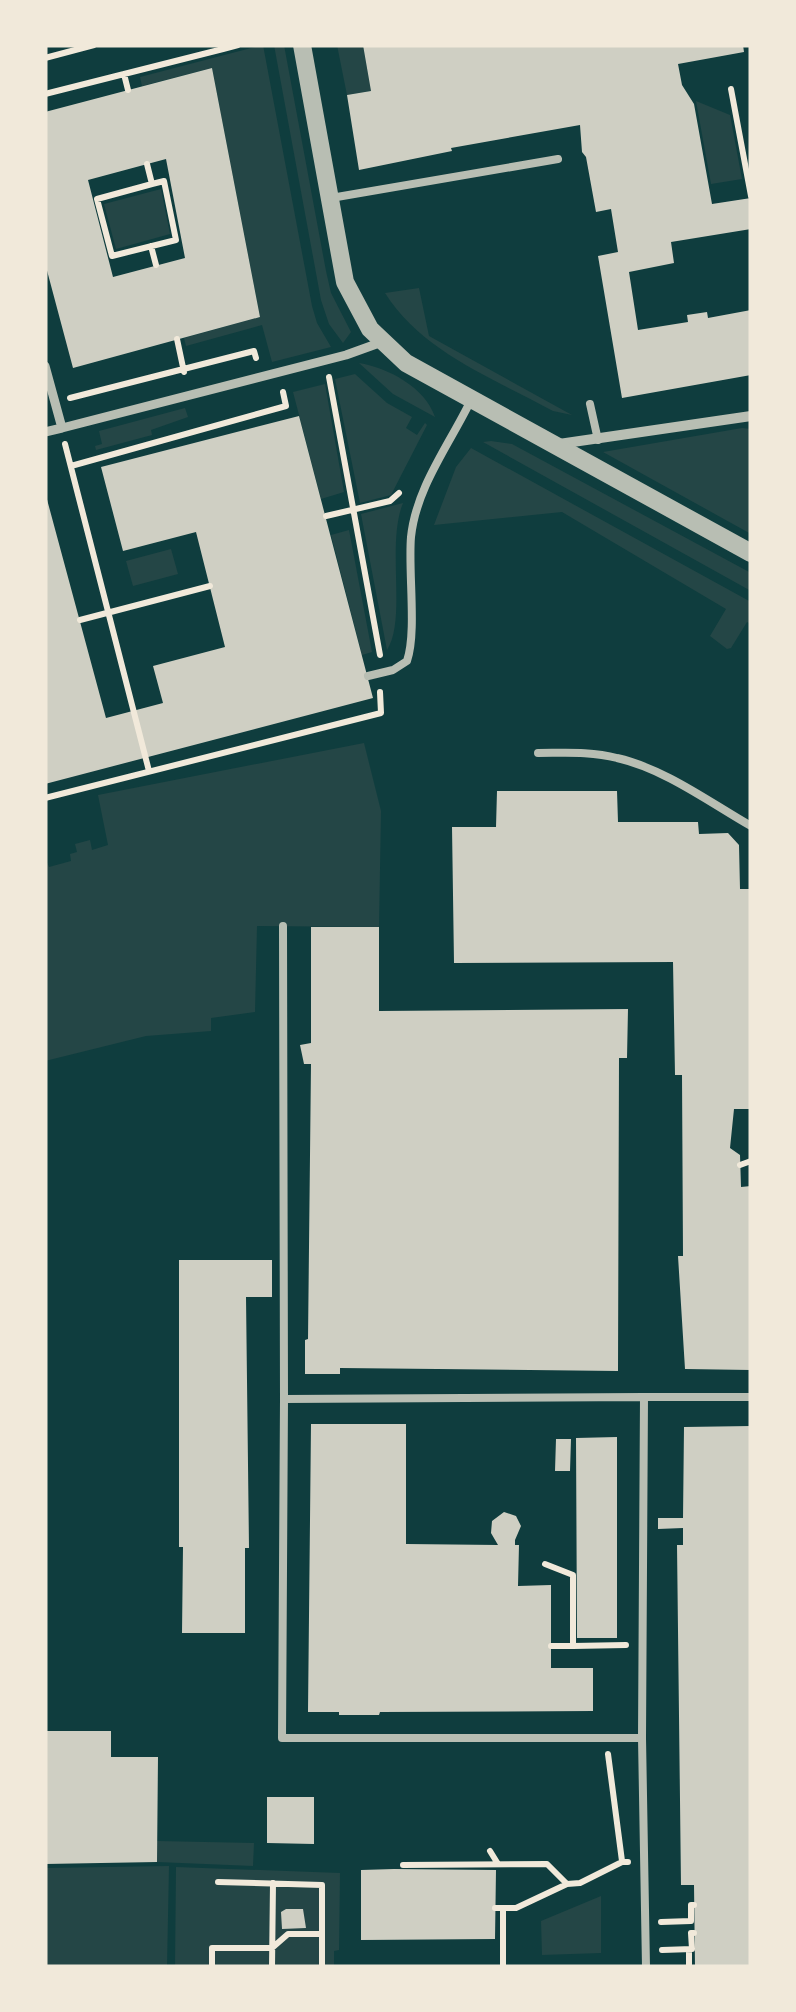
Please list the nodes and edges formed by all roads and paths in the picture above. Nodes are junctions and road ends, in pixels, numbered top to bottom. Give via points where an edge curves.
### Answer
1 (94, 45) edge
2 (238, 45) edge
3 (302, 45) edge
4 (222, 47) edge
5 (206, 49) edge
6 (45, 58) edge
7 (124, 74) junction
8 (731, 89) dead end
9 (128, 90) dead end
10 (45, 94) edge
11 (558, 159) dead end
12 (147, 164) dead end
13 (152, 184) junction
14 (751, 196) edge
15 (330, 198) junction
16 (150, 246) junction
17 (156, 266) dead end
18 (176, 340) dead end
19 (382, 342) junction
20 (327, 360) junction
21 (45, 366) edge
22 (184, 368) junction
23 (278, 372) junction
24 (260, 376) junction
25 (190, 394) junction
26 (471, 400) junction
27 (54, 402) junction
28 (590, 404) dead end
29 (751, 416) edge
30 (62, 428) junction
31 (45, 432) edge
32 (598, 440) junction
33 (550, 444) junction
34 (70, 466) junction
35 (406, 479) dead end
36 (353, 510) junction
37 (326, 516) dead end
38 (751, 553) edge
39 (210, 586) dead end
40 (109, 613) junction
41 (80, 620) dead end
42 (384, 672) junction
43 (368, 676) dead end
44 (538, 753) dead end
45 (149, 771) junction
46 (45, 798) edge
47 (751, 826) edge
48 (282, 926) dead end
49 (751, 1161) edge
50 (740, 1166) dead end
51 (644, 1397) junction
52 (751, 1397) edge
53 (284, 1399) junction
54 (546, 1564) dead end
55 (642, 1645) junction
56 (551, 1646) dead end
57 (573, 1646) junction
58 (609, 1738) junction
59 (642, 1738) junction
60 (490, 1852) dead end
61 (622, 1862) junction
62 (644, 1862) junction
63 (498, 1864) junction
64 (403, 1865) dead end
65 (218, 1882) dead end
66 (272, 1883) junction
67 (567, 1884) junction
68 (694, 1905) dead end
69 (691, 1921) dead end
70 (694, 1933) dead end
71 (322, 1934) junction
72 (272, 1948) junction
73 (212, 1967) edge
74 (272, 1967) edge
75 (322, 1967) edge
76 (503, 1967) edge
77 (646, 1967) edge
78 (689, 1967) edge

1 - 6 path
2 - 4 path
3 - 15 street
4 - 5 path
5 - 7 path
7 - 9 path
7 - 10 path
8 - 14 path
11 - 15 lane
12 - 13 path
13 - 16 path via 167,180 178,239
13 - 16 path via 95,199 110,256
15 - 19 street via 345,282
16 - 17 path
18 - 22 path
19 - 20 street
19 - 26 street
20 - 23 street
20 - 36 path
21 - 27 street
22 - 24 path via 254,351
22 - 25 path
22 - 27 path
23 - 24 street
23 - 34 path via 286,406
24 - 25 street
25 - 30 street
26 - 33 street
26 - 42 lane via 417,507 410,654
27 - 30 street
28 - 32 lane
29 - 32 street
30 - 31 street
30 - 34 path
32 - 33 street
33 - 38 street
34 - 40 path
35 - 36 path via 394,499
36 - 37 path
36 - 42 path
39 - 40 path
40 - 41 path
40 - 45 path
42 - 43 lane
42 - 45 path via 382,713
44 - 47 lane via 588,753 646,767
45 - 46 path
48 - 53 lane
49 - 50 path
51 - 52 lane
51 - 53 lane
51 - 55 lane
53 - 58 lane via 282,1738
54 - 57 path via 573,1575
55 - 57 path
55 - 59 lane
56 - 57 path
58 - 59 lane
58 - 61 path
59 - 62 lane
60 - 63 path
61 - 62 path
61 - 67 path
62 - 77 lane
63 - 64 path
63 - 67 path via 547,1864
65 - 66 path
66 - 71 path via 322,1884
66 - 72 path
67 - 76 path via 516,1908 499,1908
68 - 69 path
70 - 78 path
71 - 72 path via 288,1934
71 - 75 path
72 - 73 path via 212,1948
72 - 74 path

